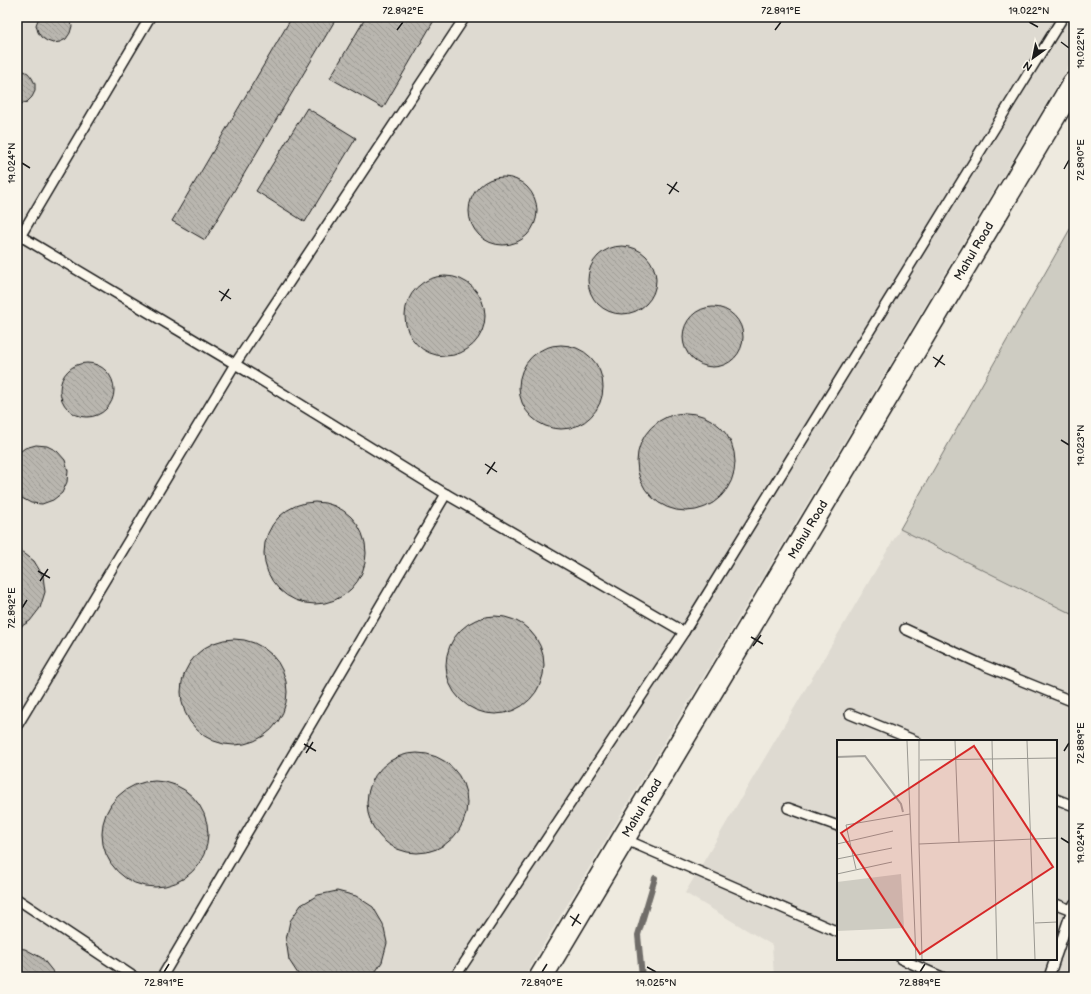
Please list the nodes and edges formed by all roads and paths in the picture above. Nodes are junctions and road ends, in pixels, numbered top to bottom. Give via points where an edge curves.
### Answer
1 (150, 17) edge
2 (465, 17) edge
3 (1063, 17) edge
4 (1074, 83) edge
5 (18, 237) edge
6 (235, 364) junction
7 (446, 494) junction
8 (905, 629) dead end
9 (684, 632) junction
10 (1074, 702) edge
11 (850, 714) dead end
12 (17, 726) edge
13 (914, 740) edge
14 (1057, 799) edge
15 (1074, 806) edge
16 (788, 808) dead end
17 (837, 826) edge
18 (624, 839) junction
19 (17, 898) edge
20 (1057, 904) edge
21 (1073, 908) edge
22 (837, 932) edge
23 (1057, 953) edge
24 (903, 960) edge
25 (1055, 960) edge
26 (134, 977) edge
27 (162, 977) edge
28 (455, 977) edge
29 (541, 977) edge
30 (942, 977) edge
31 (1048, 977) edge

1 - 5 lane
2 - 6 lane
3 - 9 lane
4 - 18 street, Mahul Road
5 - 6 lane
6 - 7 lane
6 - 12 lane
7 - 9 lane
7 - 27 lane
8 - 10 lane via 983,665
9 - 28 lane
11 - 13 lane
14 - 15 lane
16 - 17 lane
18 - 22 lane
18 - 29 street, Mahul Road
19 - 26 lane
20 - 21 lane
21 - 23 lane
24 - 30 lane
25 - 31 lane

